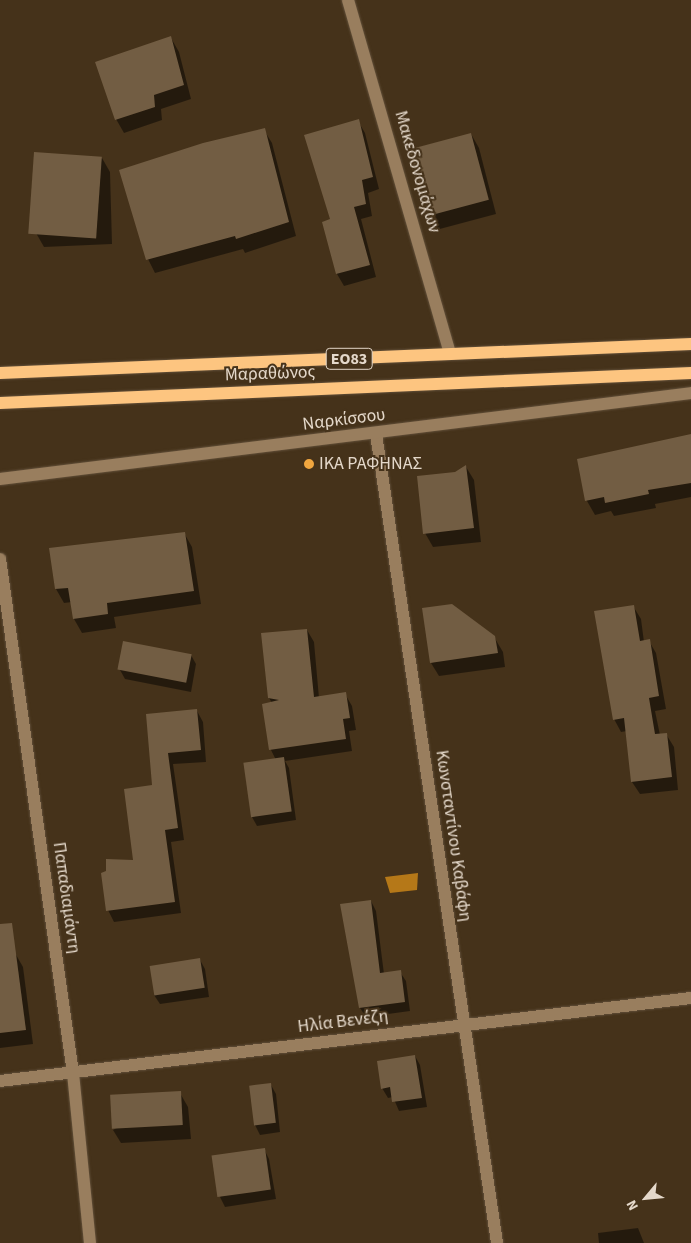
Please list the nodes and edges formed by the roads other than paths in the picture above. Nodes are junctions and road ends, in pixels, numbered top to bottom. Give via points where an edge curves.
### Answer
1 (348, 0) edge
2 (691, 344) edge
3 (450, 354) junction
4 (691, 372) edge
5 (0, 373) edge
6 (691, 393) edge
7 (0, 403) edge
8 (376, 434) junction
9 (0, 479) edge
10 (0, 560) edge
11 (691, 998) edge
12 (464, 1024) junction
13 (73, 1073) junction
14 (0, 1082) edge
15 (90, 1243) edge
16 (497, 1243) edge

1 - 3 street, Μακεδονομάχων
2 - 3 main road, Μαραθώνος / ΕΟ83
3 - 5 main road, Μαραθώνος / ΕΟ83
4 - 7 main road, Μαραθώνος / ΕΟ83
6 - 8 street, Ναρκίσσου
8 - 9 street, Ναρκίσσου
8 - 12 street, Κωνσταντίνου Καβάφη
10 - 13 street, Παπαδιαμάντη
11 - 12 street, Ηλία Βενέζη
12 - 13 street, Ηλία Βενέζη
12 - 16 street, Κωνσταντίνου Καβάφη
13 - 14 street, Ηλία Βενέζη
13 - 15 street, Παπαδιαμάντη

